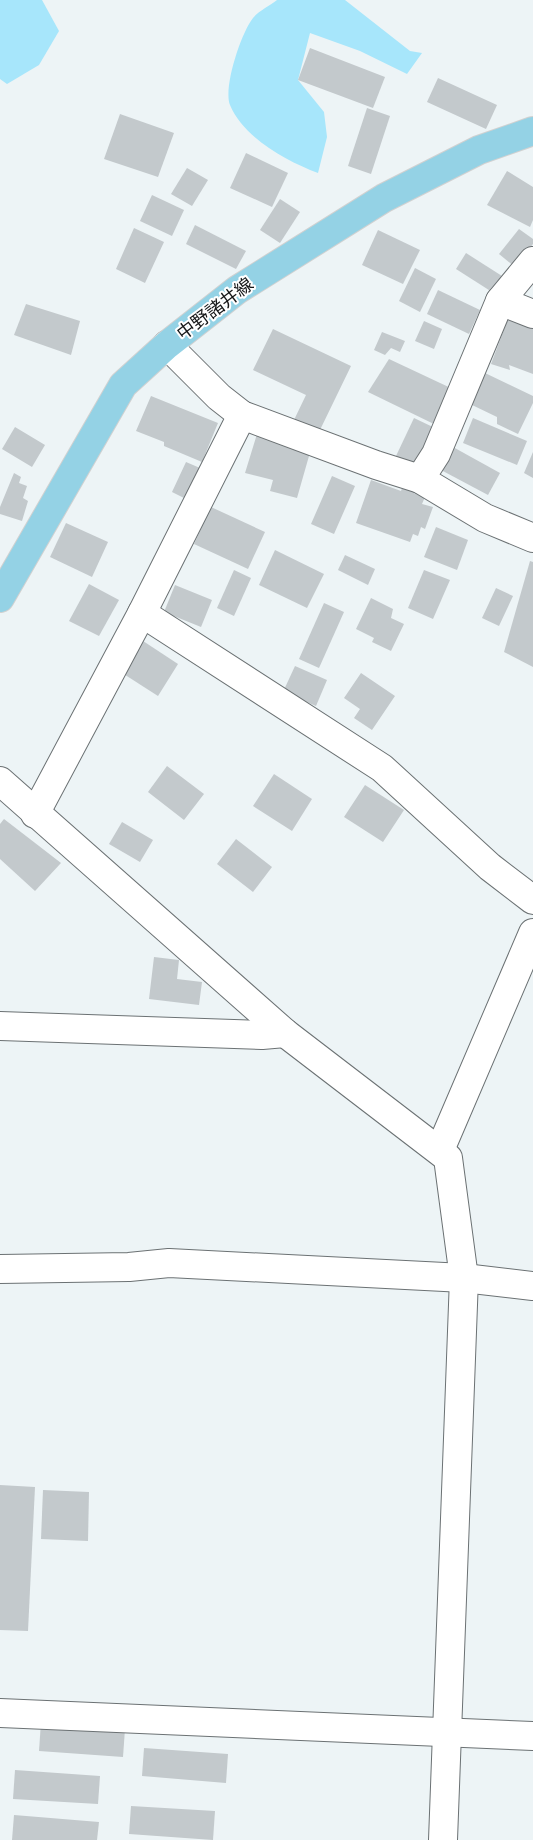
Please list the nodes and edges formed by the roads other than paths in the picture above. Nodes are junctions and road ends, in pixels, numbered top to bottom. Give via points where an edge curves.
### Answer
1 (533, 132) edge
2 (533, 261) edge
3 (500, 301) junction
4 (533, 314) edge
5 (167, 345) junction
6 (242, 414) junction
7 (420, 479) junction
8 (533, 538) edge
9 (0, 598) edge
10 (142, 613) junction
11 (0, 781) edge
12 (35, 814) junction
13 (533, 900) edge
14 (533, 933) edge
15 (0, 1026) edge
16 (285, 1033) junction
17 (440, 1150) junction
18 (0, 1269) edge
19 (464, 1278) junction
20 (533, 1286) edge
21 (0, 1713) edge
22 (448, 1732) junction
23 (533, 1736) edge
24 (443, 1840) edge

1 - 5 main road, 中野諸井線 via 479,150 384,198 237,290
2 - 3 street
3 - 4 street
3 - 7 street via 436,454
5 - 6 street via 219,397
5 - 9 main road, 中野諸井線 via 123,385
6 - 7 street
6 - 10 street
7 - 8 street via 485,518
10 - 12 street
10 - 13 street via 382,768 490,867
11 - 12 street
12 - 16 street
14 - 17 street
15 - 16 street via 262,1035
16 - 17 street
17 - 19 street via 448,1158
18 - 19 street via 129,1267 169,1263
19 - 20 street
19 - 22 street
21 - 22 street
22 - 23 street
22 - 24 street

